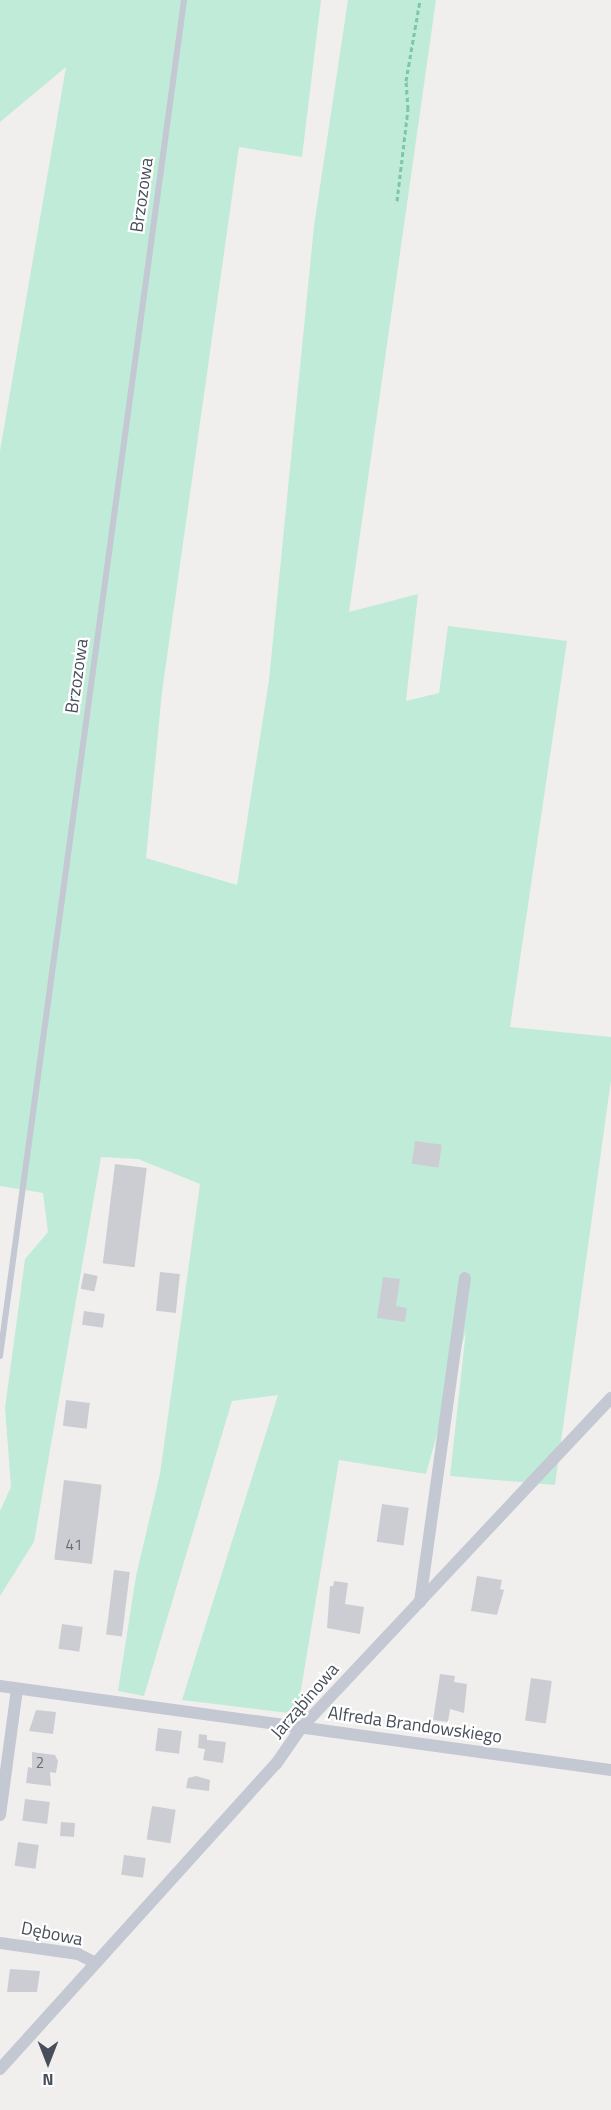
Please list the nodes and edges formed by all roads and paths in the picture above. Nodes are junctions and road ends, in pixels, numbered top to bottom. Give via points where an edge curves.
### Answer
1 (184, 0) edge
2 (420, 0) edge
3 (397, 201) dead end
4 (465, 1278) dead end
5 (0, 1356) edge
6 (611, 1398) edge
7 (420, 1602) junction
8 (0, 1686) edge
9 (17, 1689) junction
10 (301, 1728) junction
11 (611, 1770) edge
12 (0, 1815) edge
13 (0, 1943) edge
14 (96, 1963) junction
15 (0, 2069) edge

1 - 5 lane, Brzozowa
2 - 3 path via 406,81 408,109
4 - 7 street
6 - 7 street, Jarząbinowa
7 - 10 street, Jarząbinowa
8 - 9 street, Alfreda Brandowskiego
9 - 10 street, Alfreda Brandowskiego
9 - 12 street
10 - 11 street, Alfreda Brandowskiego
10 - 14 street, Jarząbinowa via 276,1764
13 - 14 street, Dębowa via 78,1954
14 - 15 street, Jarząbinowa

